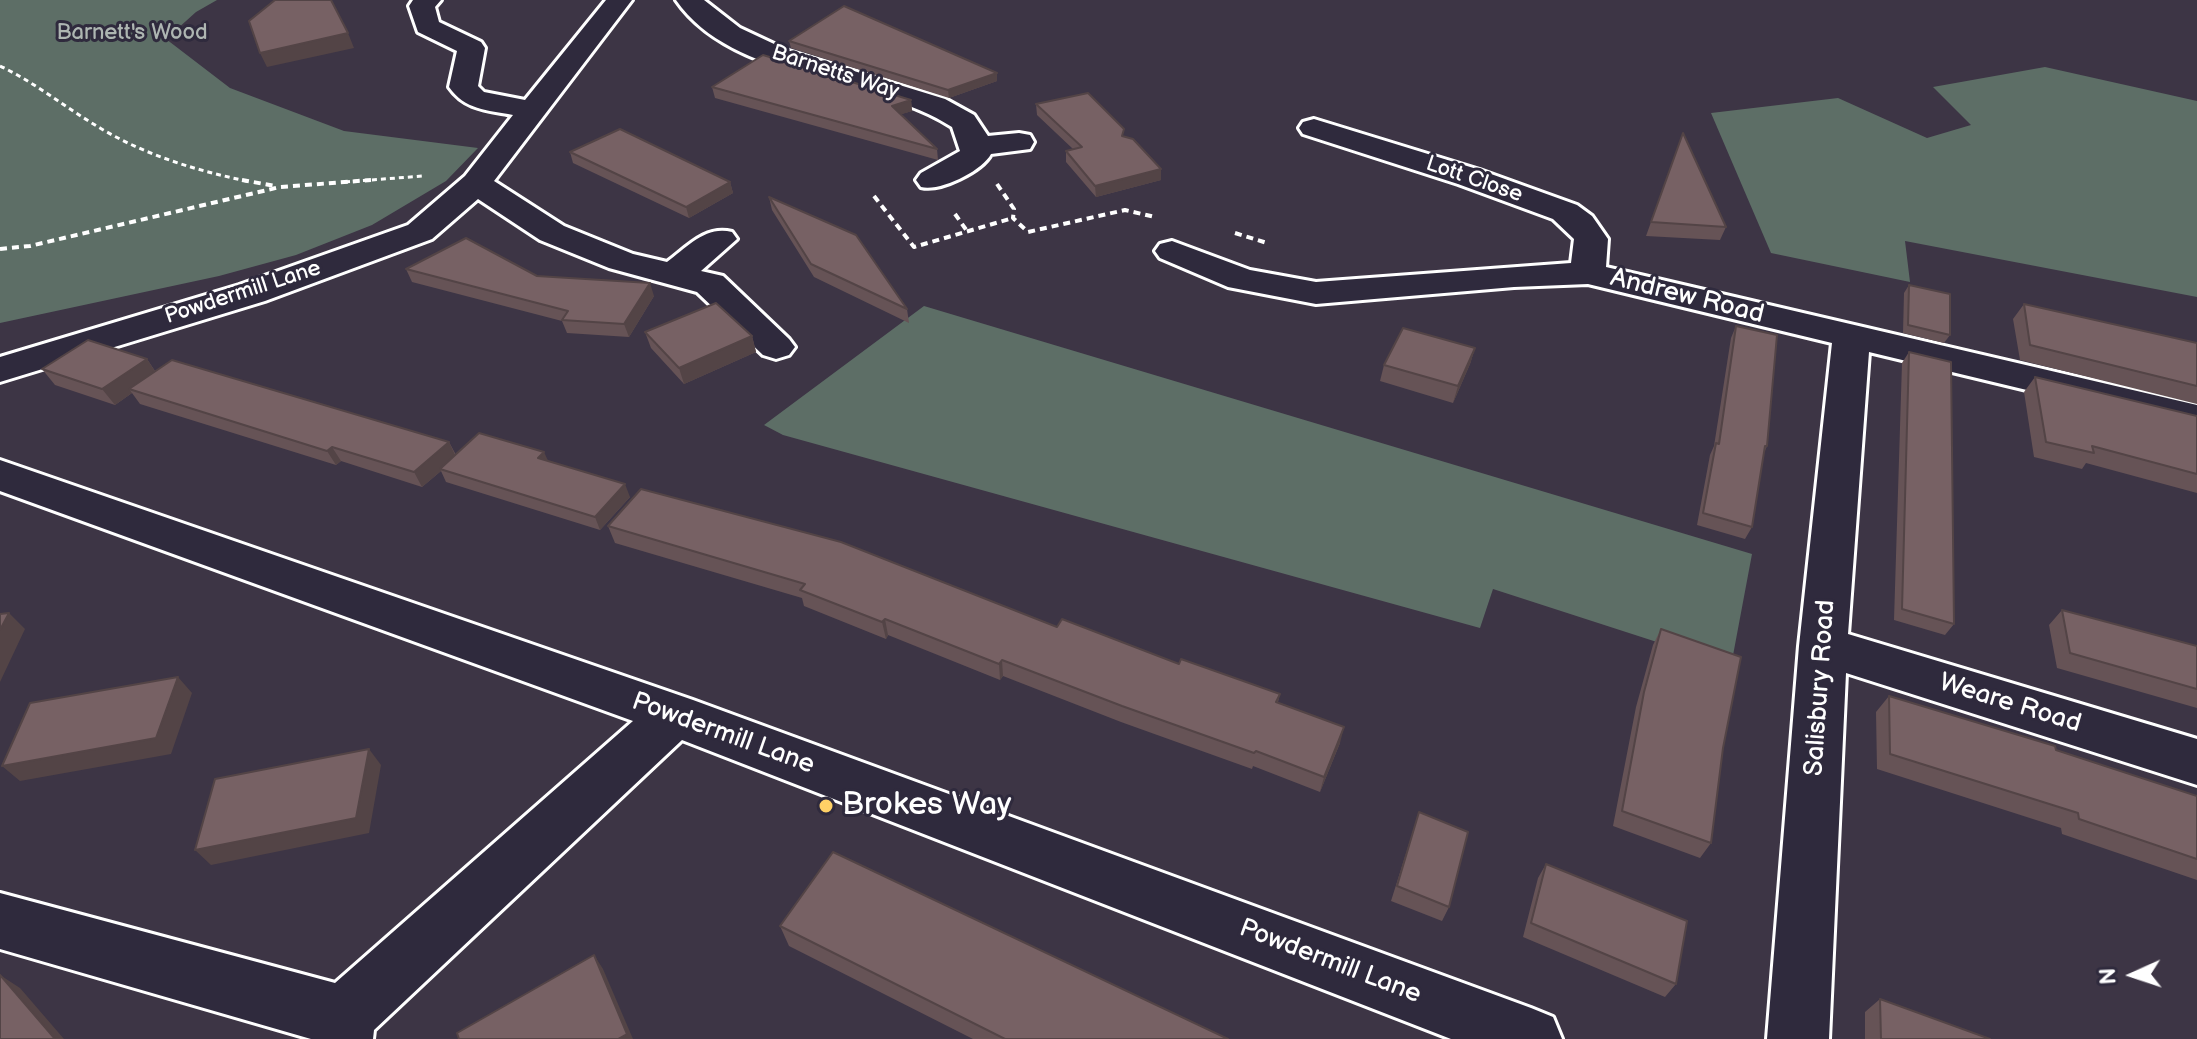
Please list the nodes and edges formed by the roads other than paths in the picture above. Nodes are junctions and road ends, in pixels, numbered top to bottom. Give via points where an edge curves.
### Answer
1 (428, 0) edge
2 (619, 0) edge
3 (626, 0) edge
4 (689, 0) edge
5 (639, 1) edge
6 (531, 110) junction
7 (1314, 128) dead end
8 (1019, 142) dead end
9 (975, 146) junction
10 (480, 177) junction
11 (932, 180) dead end
12 (720, 239) dead end
13 (1172, 251) dead end
14 (1588, 273) junction
15 (673, 275) junction
16 (1851, 337) junction
17 (776, 347) dead end
18 (0, 370) edge
19 (2197, 418) edge
20 (0, 475) edge
21 (1823, 646) junction
22 (675, 715) junction
23 (2197, 762) edge
24 (0, 921) edge
25 (343, 1027) edge
26 (1531, 1039) edge
27 (1798, 1039) edge

1 - 6 street via 422,6 427,26 471,48 463,87 474,99
2 - 6 street, Powdermill Lane
3 - 5 street
4 - 9 street, Barnetts Way via 725,30 785,60 938,108 964,122
6 - 10 street, Powdermill Lane
7 - 14 street, Lott Close via 1565,212 1591,239
8 - 9 street
9 - 11 street via 976,155
10 - 15 street via 552,233
10 - 18 street, Powdermill Lane via 420,232 252,293
12 - 15 street
13 - 14 street, Andrew Road via 1241,279 1316,293
14 - 16 street, Andrew Road
15 - 17 street via 710,284
16 - 19 street, Andrew Road
16 - 21 street, Salisbury Road
20 - 22 street, Powdermill Lane
21 - 23 street, Weare Road
21 - 27 street, Salisbury Road
22 - 25 street
22 - 26 street, Powdermill Lane
24 - 25 street

